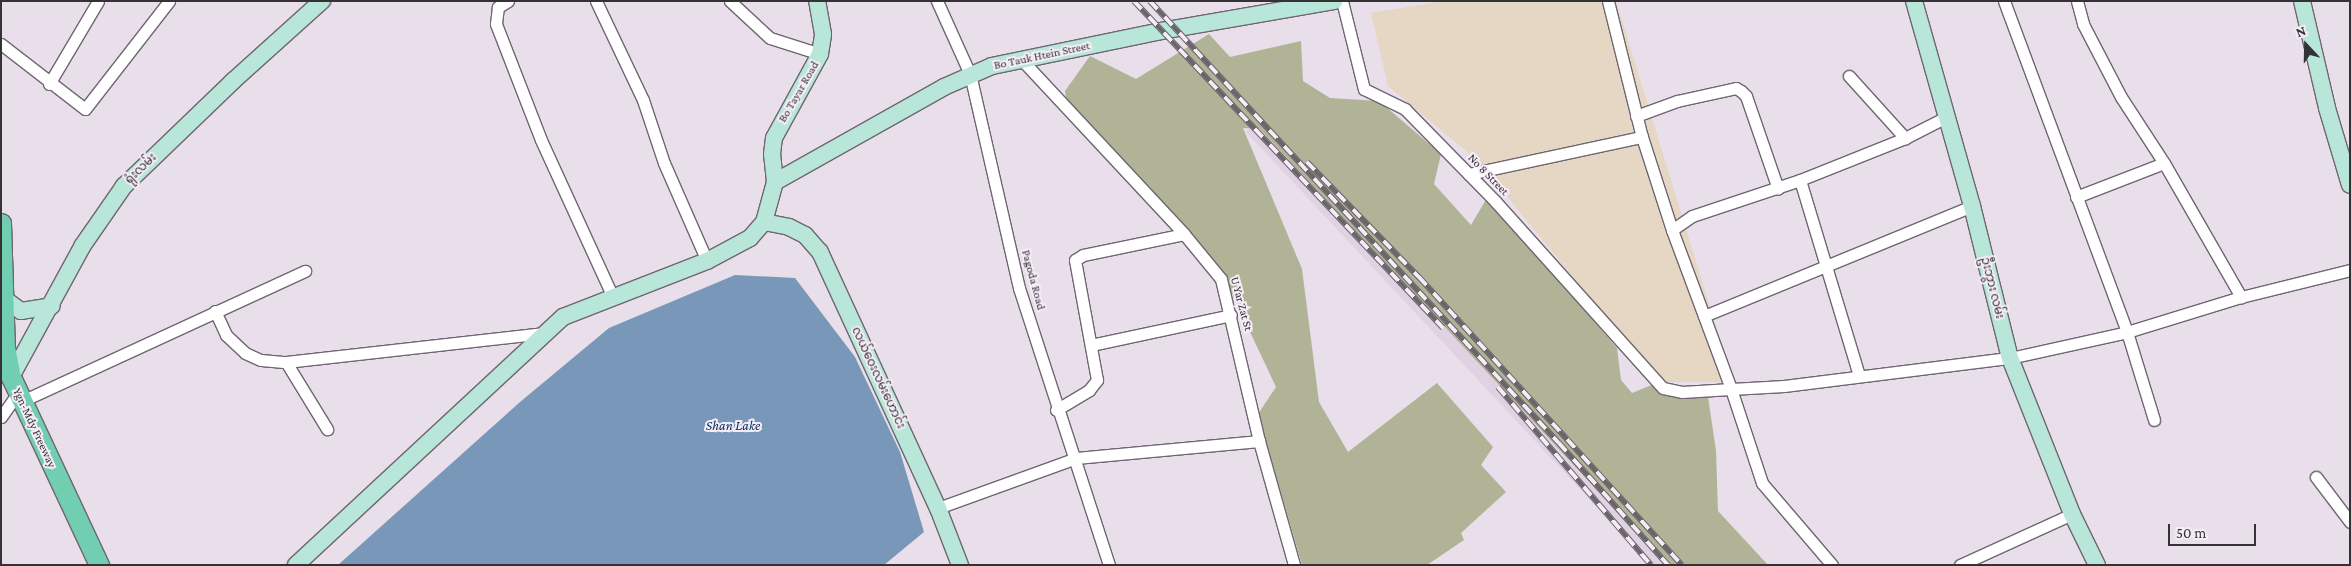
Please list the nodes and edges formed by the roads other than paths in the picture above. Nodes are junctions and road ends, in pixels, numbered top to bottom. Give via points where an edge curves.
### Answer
1 (98, 1) edge
2 (169, 1) edge
3 (322, 1) edge
4 (508, 1) edge
5 (596, 1) edge
6 (730, 1) edge
7 (817, 1) edge
8 (937, 1) edge
9 (1334, 1) edge
10 (1342, 1) edge
11 (1608, 1) edge
12 (1914, 1) edge
13 (2004, 1) edge
14 (2077, 1) edge
15 (2302, 1) edge
16 (1, 44) edge
17 (820, 54) junction
18 (1021, 59) junction
19 (970, 74) junction
20 (1849, 76) dead end
21 (49, 84) junction
22 (1636, 116) junction
23 (1946, 117) junction
24 (1642, 137) junction
25 (1905, 138) junction
26 (2164, 163) junction
27 (1469, 174) junction
28 (1800, 180) junction
29 (775, 182) junction
30 (2350, 185) edge
31 (1778, 189) junction
32 (2076, 197) junction
33 (1972, 206) junction
34 (764, 222) junction
35 (1, 223) edge
36 (1672, 230) junction
37 (1184, 234) junction
38 (707, 261) junction
39 (1826, 263) junction
40 (2350, 270) edge
41 (305, 271) dead end
42 (613, 297) junction
43 (2241, 297) junction
44 (3, 298) junction
45 (52, 306) junction
46 (216, 312) junction
47 (1231, 315) junction
48 (1704, 316) junction
49 (2128, 332) junction
50 (544, 333) junction
51 (1091, 345) junction
52 (2010, 358) junction
53 (286, 362) junction
54 (1858, 375) junction
55 (12, 389) edge
56 (1731, 389) junction
57 (1056, 410) junction
58 (1, 417) edge
59 (2154, 420) dead end
60 (327, 429) dead end
61 (1259, 441) junction
62 (1076, 458) junction
63 (2316, 477) dead end
64 (938, 508) junction
65 (2072, 514) junction
66 (2350, 522) edge
67 (99, 565) edge
68 (296, 565) edge
69 (960, 565) edge
70 (1109, 565) edge
71 (1294, 565) edge
72 (1832, 565) edge
73 (1960, 565) edge
74 (2098, 565) edge

1 - 21 street
2 - 21 street via 85,109
3 - 45 street, ရုံးလမ်း via 232,80 124,186 84,245
4 - 42 street via 498,7 496,24 541,140
5 - 38 street via 643,100 664,163
6 - 17 street via 770,38
7 - 17 street, Bo Tayar Road via 823,34
8 - 19 street, Pagoda Road
9 - 18 street, Bo Tauk Htein Street
10 - 27 street, No 8 Street via 1364,88 1405,109
11 - 22 street
12 - 23 street, ဦးဘွား လမ်း
13 - 32 street
14 - 26 street via 2083,24 2121,97
15 - 30 street via 2327,108
16 - 21 street
17 - 29 street, Bo Tayar Road via 774,138
18 - 19 street, Bo Tauk Htein Street
18 - 37 street, U Yar Zat St
19 - 29 street, Bo Tauk Htein Street
19 - 57 street, Pagoda Road via 1019,288
20 - 25 street
22 - 24 street
22 - 31 street via 1736,88 1746,96
23 - 25 street
23 - 33 street, ဦးဘွား လမ်း
24 - 27 street
24 - 36 street
25 - 28 street
26 - 32 street
26 - 43 street
27 - 56 street, No 8 Street via 1653,379 1671,391
28 - 31 street
28 - 39 street
29 - 34 street, Bo Tayar Road
31 - 36 street via 1692,216
32 - 49 street
33 - 39 street
33 - 52 street, ဦးဘွား လမ်း
34 - 38 street via 750,238
34 - 64 street, လယ်ဝေးလမ်းဟောင်း via 790,226 805,235 820,252
35 - 44 main road, Ygn-Mdy Freeway
36 - 48 street
37 - 47 street, U Yar Zat St via 1221,279
37 - 51 street via 1077,257 1075,263
38 - 42 street
39 - 48 street
39 - 54 street
40 - 43 street, No 8 Street
41 - 46 street
42 - 50 street via 568,314
43 - 49 street, No 8 Street
44 - 45 street via 21,311
44 - 55 main road, Ygn-Mdy Freeway via 5,346
45 - 55 street, ရုံးလမ်း
46 - 53 street via 226,335 245,353 261,360
46 - 55 street
47 - 51 street
47 - 61 street, U Yar Zat St
48 - 56 street
49 - 52 street, No 8 Street
49 - 59 street
50 - 53 street
50 - 68 street
51 - 57 street via 1096,380 1089,390
52 - 54 street, No 8 Street
52 - 65 street, ဦးဘွား လမ်း
53 - 60 street
54 - 56 street, No 8 Street
55 - 58 street
55 - 67 main road, Ygn-Mdy Freeway
56 - 72 street via 1762,483
57 - 62 street, Pagoda Road
61 - 62 street
61 - 71 street, U Yar Zat St
62 - 64 street
62 - 70 street, Pagoda Road
63 - 66 street
64 - 69 street, လယ်ဝေးလမ်းဟောင်း
65 - 73 street
65 - 74 street, ဦးဘွား လမ်း

